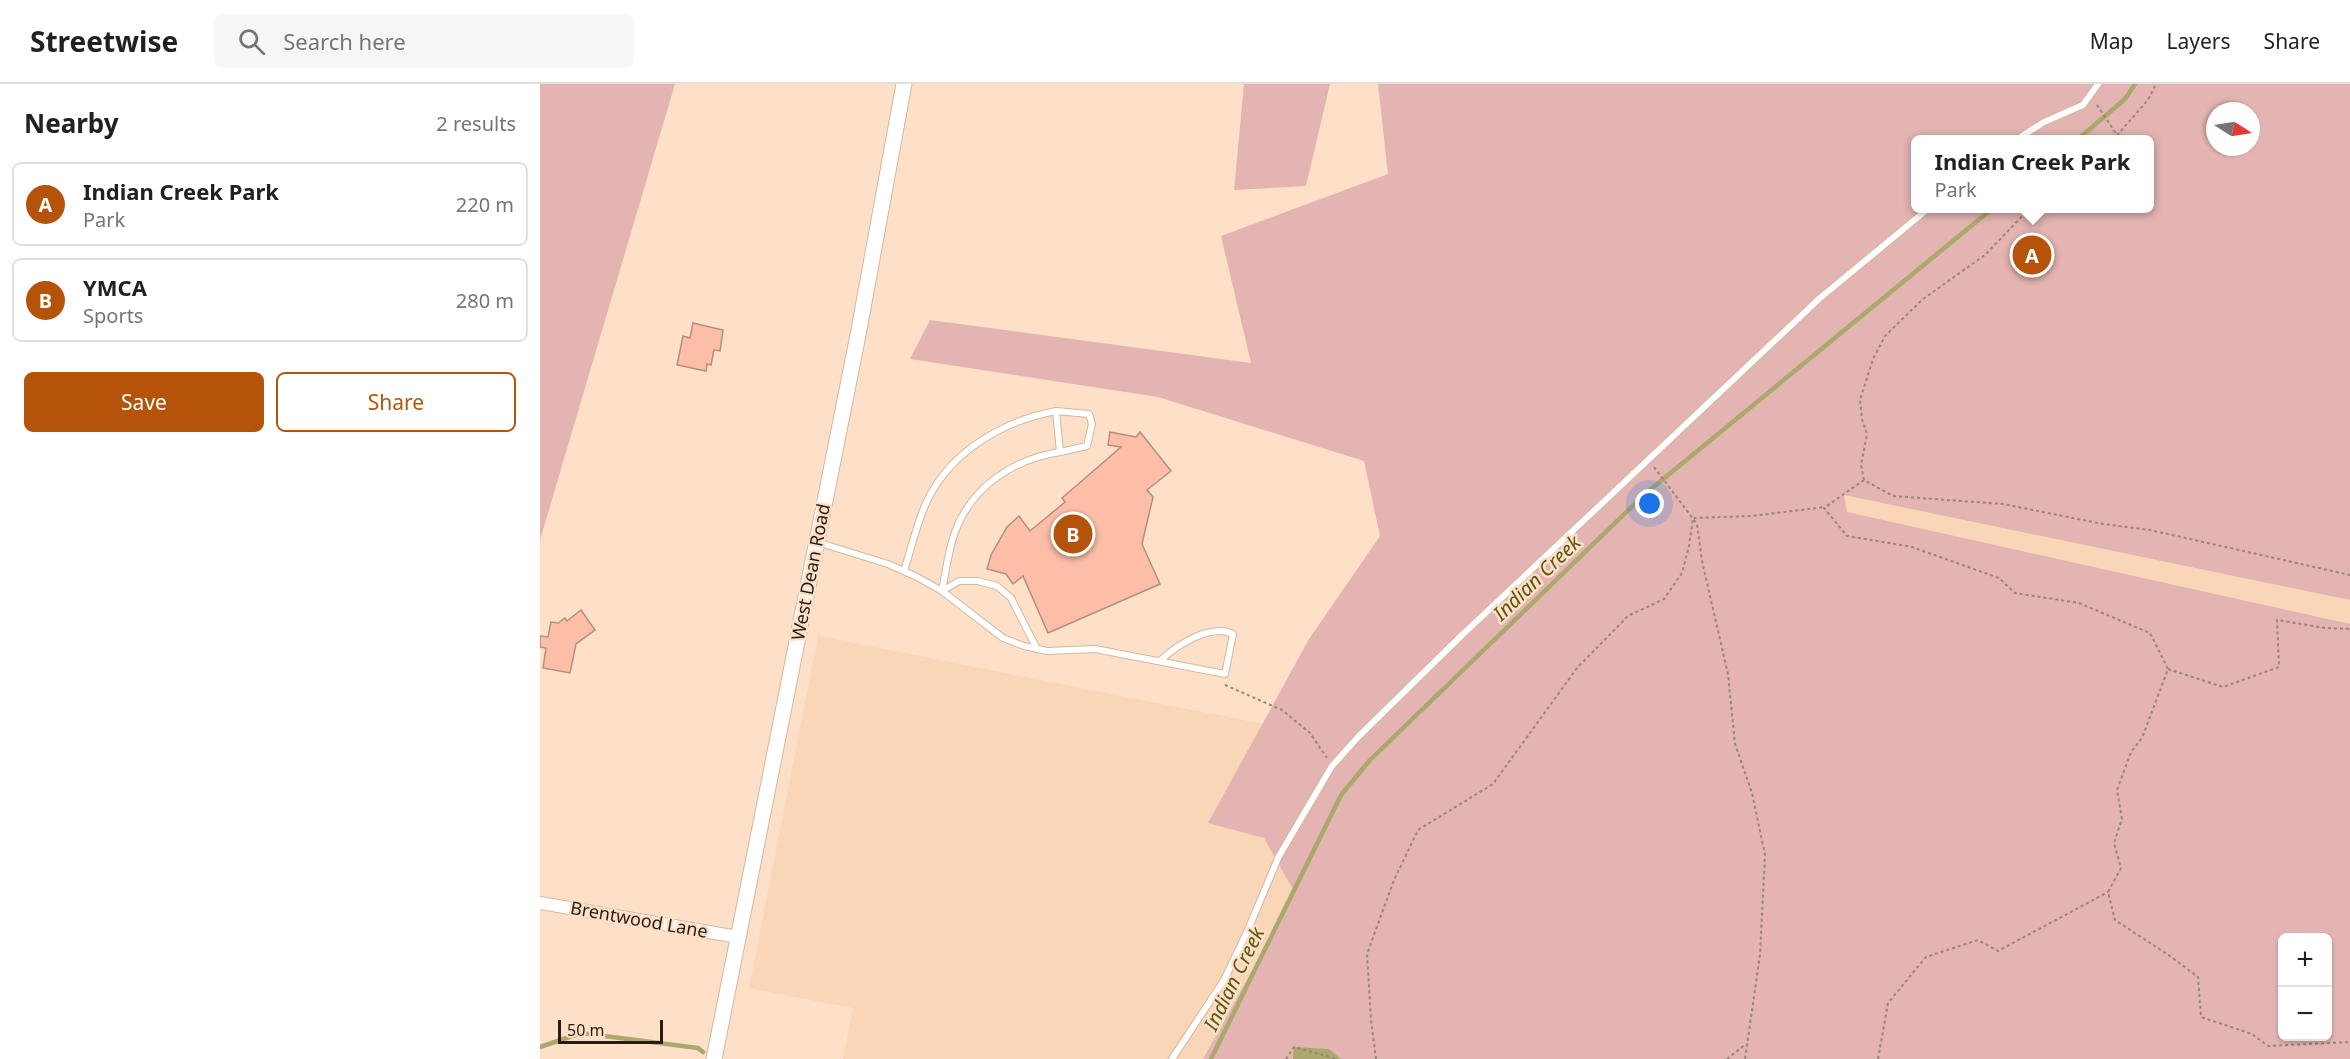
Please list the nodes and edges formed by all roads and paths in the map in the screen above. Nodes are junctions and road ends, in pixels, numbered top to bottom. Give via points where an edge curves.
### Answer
1 (904, 84) edge
2 (2098, 84) edge
3 (2156, 84) edge
4 (2099, 109) dead end
5 (2024, 135) edge
6 (2117, 135) joint
7 (1923, 213) edge
8 (2025, 213) edge
9 (1056, 411) junction
10 (1060, 452) junction
11 (1648, 460) junction
12 (1864, 480) junction
13 (1824, 508) junction
14 (1693, 518) junction
15 (817, 542) junction
16 (904, 571) junction
17 (2350, 575) edge
18 (942, 591) junction
19 (2350, 628) edge
20 (1037, 649) junction
21 (1161, 660) junction
22 (2168, 669) junction
23 (1216, 673) junction
24 (1332, 766) junction
25 (2108, 892) junction
26 (540, 903) edge
27 (738, 937) junction
28 (2350, 1042) edge
29 (1746, 1043) junction
30 (714, 1059) edge
31 (1172, 1059) edge
32 (1286, 1059) edge
33 (1337, 1059) edge
34 (1376, 1059) edge
35 (1727, 1059) edge
36 (1745, 1059) edge
37 (1878, 1059) edge

1 - 15 street, West Dean Road
2 - 5 lane via 2083,105
3 - 6 path via 2148,100
4 - 6 path
7 - 11 lane via 1820,298
8 - 12 path via 1985,255 1923,299 1884,336 1860,399 1867,434 1861,465
9 - 10 lane
9 - 10 lane via 1089,414 1092,424 1087,446
9 - 16 lane via 1008,424 964,452 922,512
10 - 18 lane via 1016,465 980,492 956,530
11 - 14 path
11 - 24 lane via 1451,645
12 - 13 path
12 - 17 path via 1893,496 2003,504 2151,530
13 - 14 path
13 - 22 path via 1847,536 1912,547 1999,578 2015,593 2079,603 2150,633
14 - 29 path via 1728,674 1735,744 1752,793 1765,855 1760,955
14 - 34 path via 1682,573 1664,599 1628,616 1584,660 1493,784 1418,830 1394,880 1367,954
15 - 16 lane
15 - 27 street, West Dean Road
16 - 18 lane
18 - 20 lane via 1003,638
18 - 20 lane via 959,581 997,586 1011,598
19 - 22 path via 2277,620 2279,667 2223,687
20 - 21 lane via 1095,649
21 - 23 lane
21 - 23 lane via 1172,650 1220,630 1233,634 1226,674
22 - 25 path via 2117,790 2122,819 2114,843 2121,868
23 - 24 path via 1226,687 1282,710 1310,733
24 - 31 lane via 1279,856 1224,980
25 - 28 path via 2115,920 2198,977 2201,1017 2252,1034 2268,1046
25 - 37 path via 1998,951 1978,940 1926,957 1888,1003
26 - 27 street, Brentwood Lane
27 - 30 street, West Dean Road
29 - 35 path
29 - 36 path
32 - 33 path via 1294,1047

